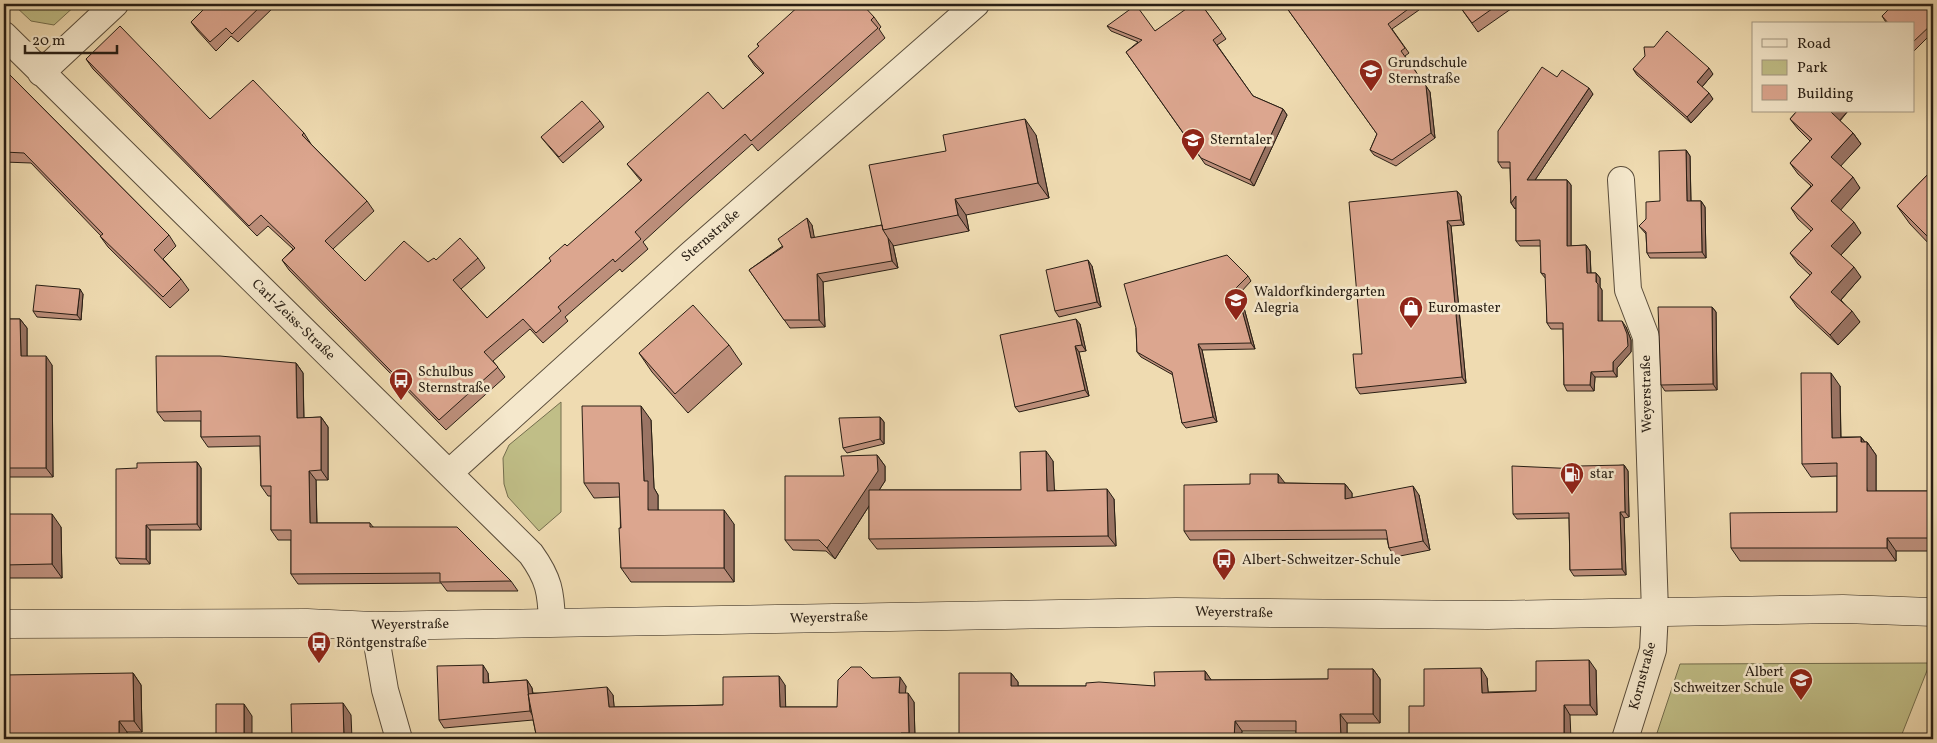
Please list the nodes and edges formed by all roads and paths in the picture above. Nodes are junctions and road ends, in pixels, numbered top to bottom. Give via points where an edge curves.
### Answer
1 (116, 4) edge
2 (976, 4) edge
3 (4, 35) edge
4 (41, 72) junction
5 (1621, 180) dead end
6 (449, 473) junction
7 (1655, 612) junction
8 (1933, 612) edge
9 (552, 622) junction
10 (4, 624) edge
11 (374, 626) junction
12 (399, 739) edge
13 (1626, 739) edge

1 - 4 street
2 - 6 street, Sternstraße via 690,255
3 - 4 street, Carl-Zeiss-Straße
4 - 6 street, Carl-Zeiss-Straße
5 - 7 street, Weyerstraße via 1628,290 1646,337
6 - 9 street, Carl-Zeiss-Straße via 531,554 551,594
7 - 8 main road, Weyerstraße
7 - 9 main road, Weyerstraße via 1488,615 1176,612
7 - 13 street, Kornstraße via 1653,650
9 - 11 main road, Weyerstraße
10 - 11 main road, Weyerstraße via 307,623
11 - 12 street via 385,690

